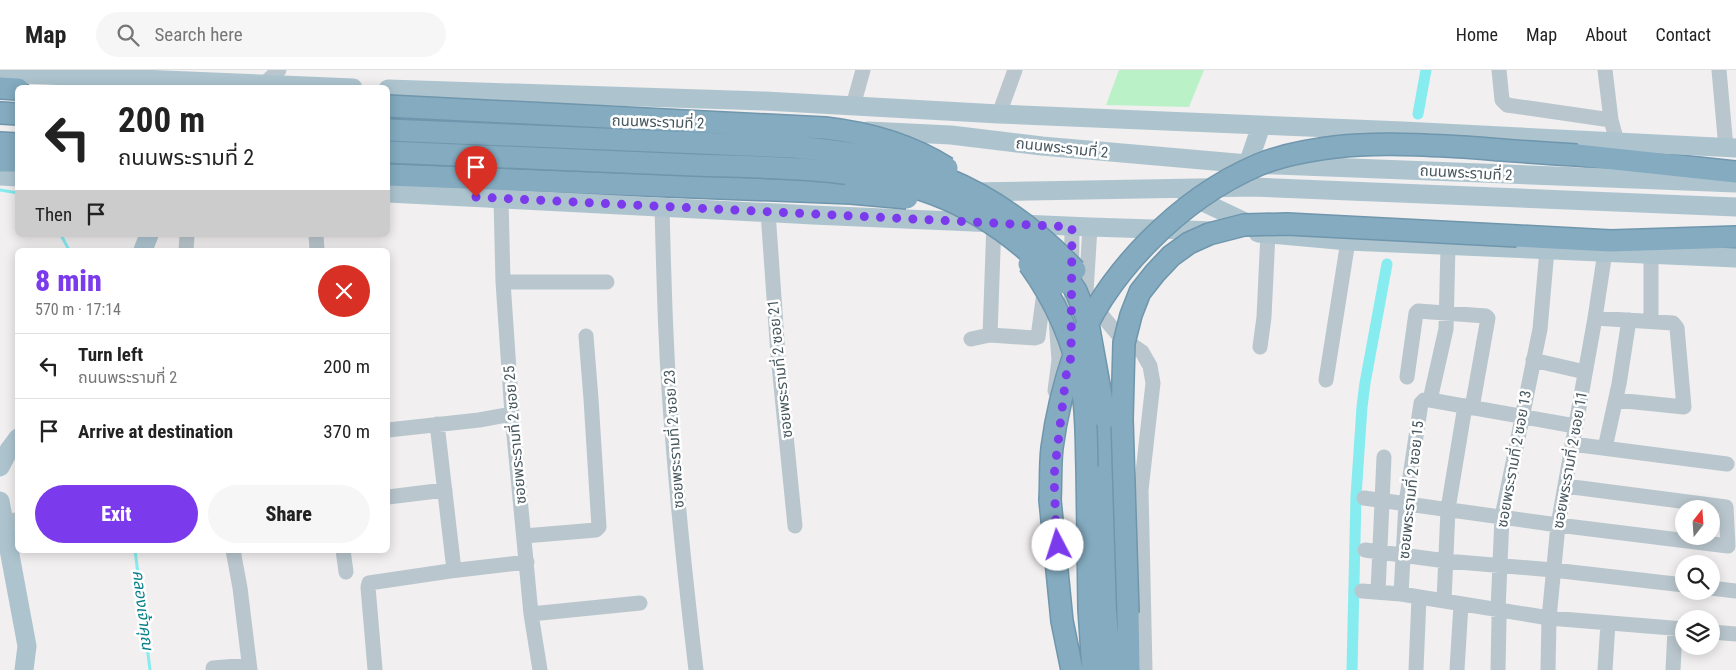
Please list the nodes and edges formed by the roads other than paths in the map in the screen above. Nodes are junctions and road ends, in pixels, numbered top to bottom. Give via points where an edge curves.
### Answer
1 (279, 70) edge
2 (863, 70) edge
3 (1015, 70) edge
4 (1499, 70) edge
5 (1605, 70) edge
6 (1719, 70) edge
7 (0, 73) edge
8 (24, 82) edge
9 (264, 84) junction
10 (286, 85) edge
11 (0, 88) edge
12 (390, 89) edge
13 (0, 98) edge
14 (15, 99) edge
15 (390, 106) edge
16 (853, 106) junction
17 (0, 113) edge
18 (15, 114) edge
19 (999, 114) junction
20 (390, 116) edge
21 (1611, 120) junction
22 (1261, 126) junction
23 (390, 129) edge
24 (390, 129) edge
25 (0, 136) edge
26 (15, 137) edge
27 (1617, 142) junction
28 (0, 143) edge
29 (15, 144) edge
30 (1731, 148) edge
31 (390, 152) edge
32 (390, 157) edge
33 (0, 161) edge
34 (15, 161) edge
35 (1248, 164) junction
36 (390, 167) edge
37 (1736, 172) edge
38 (390, 175) edge
39 (0, 176) edge
40 (15, 176) edge
41 (1736, 183) edge
42 (1254, 187) junction
43 (1172, 188) junction
44 (390, 193) edge
45 (501, 199) junction
46 (662, 207) junction
47 (1736, 207) edge
48 (1218, 208) junction
49 (768, 212) junction
50 (1000, 218) junction
51 (1072, 227) junction
52 (1183, 230) junction
53 (1268, 233) junction
54 (1736, 237) edge
55 (1014, 239) junction
56 (1348, 241) junction
57 (1736, 245) edge
58 (1448, 246) junction
59 (1608, 246) junction
60 (1547, 250) junction
61 (1651, 254) junction
62 (1736, 258) edge
63 (1060, 278) junction
64 (503, 282) junction
65 (607, 282) dead end
66 (1446, 314) junction
67 (1595, 318) junction
68 (1629, 320) junction
69 (1651, 322) junction
70 (990, 335) junction
71 (586, 336) dead end
72 (971, 339) dead end
73 (1260, 346) dead end
74 (1533, 360) junction
75 (1585, 372) junction
76 (1407, 377) dead end
77 (1326, 380) dead end
78 (1430, 400) junction
79 (1616, 400) junction
80 (1469, 407) junction
81 (512, 414) junction
82 (1520, 417) junction
83 (437, 424) junction
84 (1575, 426) junction
85 (390, 430) edge
86 (15, 442) edge
87 (1572, 444) junction
88 (1605, 448) junction
89 (1384, 457) dead end
90 (1727, 464) dead end
91 (0, 467) edge
92 (1565, 486) junction
93 (445, 490) junction
94 (390, 497) edge
95 (1364, 498) dead end
96 (1383, 500) junction
97 (0, 501) edge
98 (1406, 503) junction
99 (1448, 509) junction
100 (1502, 517) junction
101 (11, 520) edge
102 (1558, 525) junction
103 (795, 526) dead end
104 (524, 536) junction
105 (1365, 550) dead end
106 (15, 552) edge
107 (1380, 552) junction
108 (15, 553) edge
109 (234, 553) edge
110 (343, 553) edge
111 (1403, 555) junction
112 (1446, 561) junction
113 (526, 562) junction
114 (1500, 565) junction
115 (454, 570) junction
116 (1554, 570) junction
117 (346, 572) dead end
118 (1675, 584) edge
119 (1720, 589) edge
120 (1362, 591) dead end
121 (1736, 591) edge
122 (1378, 592) junction
123 (1401, 594) junction
124 (1420, 597) junction
125 (1444, 601) junction
126 (640, 602) dead end
127 (1461, 604) junction
128 (1498, 610) junction
129 (532, 614) junction
130 (1549, 618) junction
131 (1608, 623) junction
132 (1675, 629) edge
133 (1720, 633) edge
134 (1736, 634) edge
135 (1676, 655) edge
136 (213, 668) dead end
137 (249, 668) edge
138 (375, 669) dead end
139 (24, 670) edge
140 (540, 670) edge
141 (696, 670) edge
142 (1062, 670) edge
143 (1072, 670) edge
144 (1078, 670) edge
145 (1093, 670) edge
146 (1110, 670) edge
147 (1129, 670) edge
148 (1145, 670) edge
149 (1416, 670) edge
150 (1457, 670) edge
151 (1498, 670) edge
152 (1548, 670) edge
153 (1605, 670) edge
154 (1673, 670) edge

1 - 9 street
2 - 16 street
3 - 19 street
4 - 21 street via 1502,100 1507,105
5 - 21 street
6 - 30 street
7 - 8 main road
8 - 9 main road
8 - 11 highway
9 - 10 main road
12 - 16 main road, ถนนพระรามที่ 2
13 - 14 highway
15 - 50 highway, bridge via 847,130 886,140 928,157 957,174
16 - 19 main road, ถนนพระรามที่ 2
17 - 18 highway
19 - 22 main road, ถนนพระรามที่ 2
20 - 35 main road, ถนนพระรามที่ 2 via 666,121 886,131
21 - 27 street
22 - 27 main road, ถนนพระรามที่ 2
22 - 35 main road
23 - 50 highway, bridge via 848,152 919,168 963,186
24 - 146 highway, bridge via 661,133 865,144 916,156 958,172 986,189 1030,227 1052,254 1076,291 1088,318 1105,418 1106,618
25 - 26 highway
27 - 30 main road, ถนนพระรามที่ 2
28 - 29 highway
31 - 55 highway, bridge via 791,169 851,175 934,194 965,208
32 - 145 highway, bridge via 860,178 916,190 970,213 1003,236 1042,282 1069,339 1082,387
33 - 34 highway
35 - 41 main road, ถนนพระรามที่ 2
36 - 43 main road, ถนนพระรามที่ 2 via 847,191
37 - 143 highway, bridge via 1577,155 1366,144 1296,154 1259,165 1214,189 1150,240 1118,274 1075,352 1052,448 1050,500 1062,621
38 - 55 highway, bridge via 887,195 944,207
39 - 40 main road
42 - 43 main road, ถนนพระรามที่ 2
42 - 47 main road, ถนนพระรามที่ 2
42 - 48 main road
43 - 48 main road
44 - 45 main road
45 - 46 main road
45 - 64 street, ซอยพระรามที่ 2 ซอย 25
46 - 49 main road
46 - 141 street, ซอยพระรามที่ 2 ซอย 23 via 673,444
48 - 52 main road
48 - 53 main road
49 - 50 main road
49 - 103 street, ซอยพระรามที่ 2 ซอย 21
50 - 51 main road
50 - 63 street
50 - 63 highway, bridge via 1040,236
50 - 70 street
51 - 52 main road
51 - 63 street via 1053,261
51 - 144 street via 1071,357 1054,476 1057,538
51 - 148 street via 1088,300 1120,337 1142,352 1150,366 1153,384 1141,490
52 - 53 main road
53 - 56 main road
53 - 73 street
54 - 59 highway
55 - 63 highway, bridge
56 - 58 main road
56 - 77 street
57 - 59 highway
58 - 60 main road
58 - 66 street, ซอยพระรามที่ 2 ซอย 15
59 - 60 main road
59 - 61 main road
59 - 67 street, ซอยพระรามที่ 2 ซอย 11
59 - 147 highway, bridge via 1517,236 1287,224 1244,225 1209,234 1171,256 1140,292 1124,344 1122,419
60 - 74 street, ซอยพระรามที่ 2 ซอย 13
61 - 62 main road
61 - 69 street
63 - 70 street via 1042,294 1038,337
63 - 142 street via 1054,298 1059,360 1045,459 1043,509 1045,554
64 - 65 street
64 - 81 street, ซอยพระรามที่ 2 ซอย 25
66 - 76 street via 1422,310 1416,313
66 - 78 street, ซอยพระรามที่ 2 ซอย 15 via 1446,329
66 - 80 street via 1484,315 1488,318
67 - 68 street
67 - 75 street, ซอยพระรามที่ 2 ซอย 11
68 - 69 street
68 - 79 street
69 - 79 street via 1673,323 1677,328 1684,407
70 - 72 street
71 - 104 street via 599,527 596,530
74 - 75 street
74 - 82 street, ซอยพระรามที่ 2 ซอย 13
75 - 84 street, ซอยพระรามที่ 2 ซอย 11
78 - 80 street
78 - 98 street, ซอยพระรามที่ 2 ซอย 15 via 1421,403
79 - 88 street
80 - 82 street
80 - 99 street
81 - 83 street
81 - 104 street, ซอยพระรามที่ 2 ซอย 25
82 - 84 street
82 - 100 street, ซอยพระรามที่ 2 ซอย 13
83 - 85 street
83 - 93 street
84 - 87 street, ซอยพระรามที่ 2 ซอย 11
86 - 91 main road
87 - 88 street
87 - 92 street, ซอยพระรามที่ 2 ซอย 11
88 - 90 street
89 - 96 street
92 - 102 street, ซอยพระรามที่ 2 ซอย 11
92 - 102 street via 1726,507 1728,546
93 - 94 street
93 - 115 street
95 - 96 street
96 - 98 street
96 - 107 street
97 - 101 main road
98 - 99 street
98 - 111 street, ซอยพระรามที่ 2 ซอย 15
99 - 100 street
99 - 112 street
100 - 102 street
100 - 114 street, ซอยพระรามที่ 2 ซอย 13
101 - 106 main road
102 - 116 street, ซอยพระรามที่ 2 ซอย 11
104 - 113 street, ซอยพระรามที่ 2 ซอย 25
105 - 107 street
107 - 111 street
107 - 122 street
108 - 139 main road via 27,646
109 - 137 street
110 - 117 street
111 - 112 street
111 - 123 street, ซอยพระรามที่ 2 ซอย 15
112 - 114 street
112 - 125 street
113 - 115 street
113 - 129 street, ซอยพระรามที่ 2 ซอย 25
114 - 116 street
114 - 128 street, ซอยพระรามที่ 2 ซอย 13
115 - 138 street via 369,582
116 - 118 street
116 - 130 street, ซอยพระรามที่ 2 ซอย 11
119 - 121 street
120 - 122 street
122 - 123 street
123 - 124 street
124 - 125 street
124 - 149 street
125 - 127 street
126 - 129 street
127 - 128 street
127 - 150 street
128 - 130 street
128 - 151 street, ซอยพระรามที่ 2 ซอย 13
129 - 140 street, ซอยพระรามที่ 2 ซอย 25
130 - 131 street
130 - 152 street, ซอยพระรามที่ 2 ซอย 11
131 - 132 street
131 - 153 street
133 - 134 street
135 - 154 street
136 - 137 street

